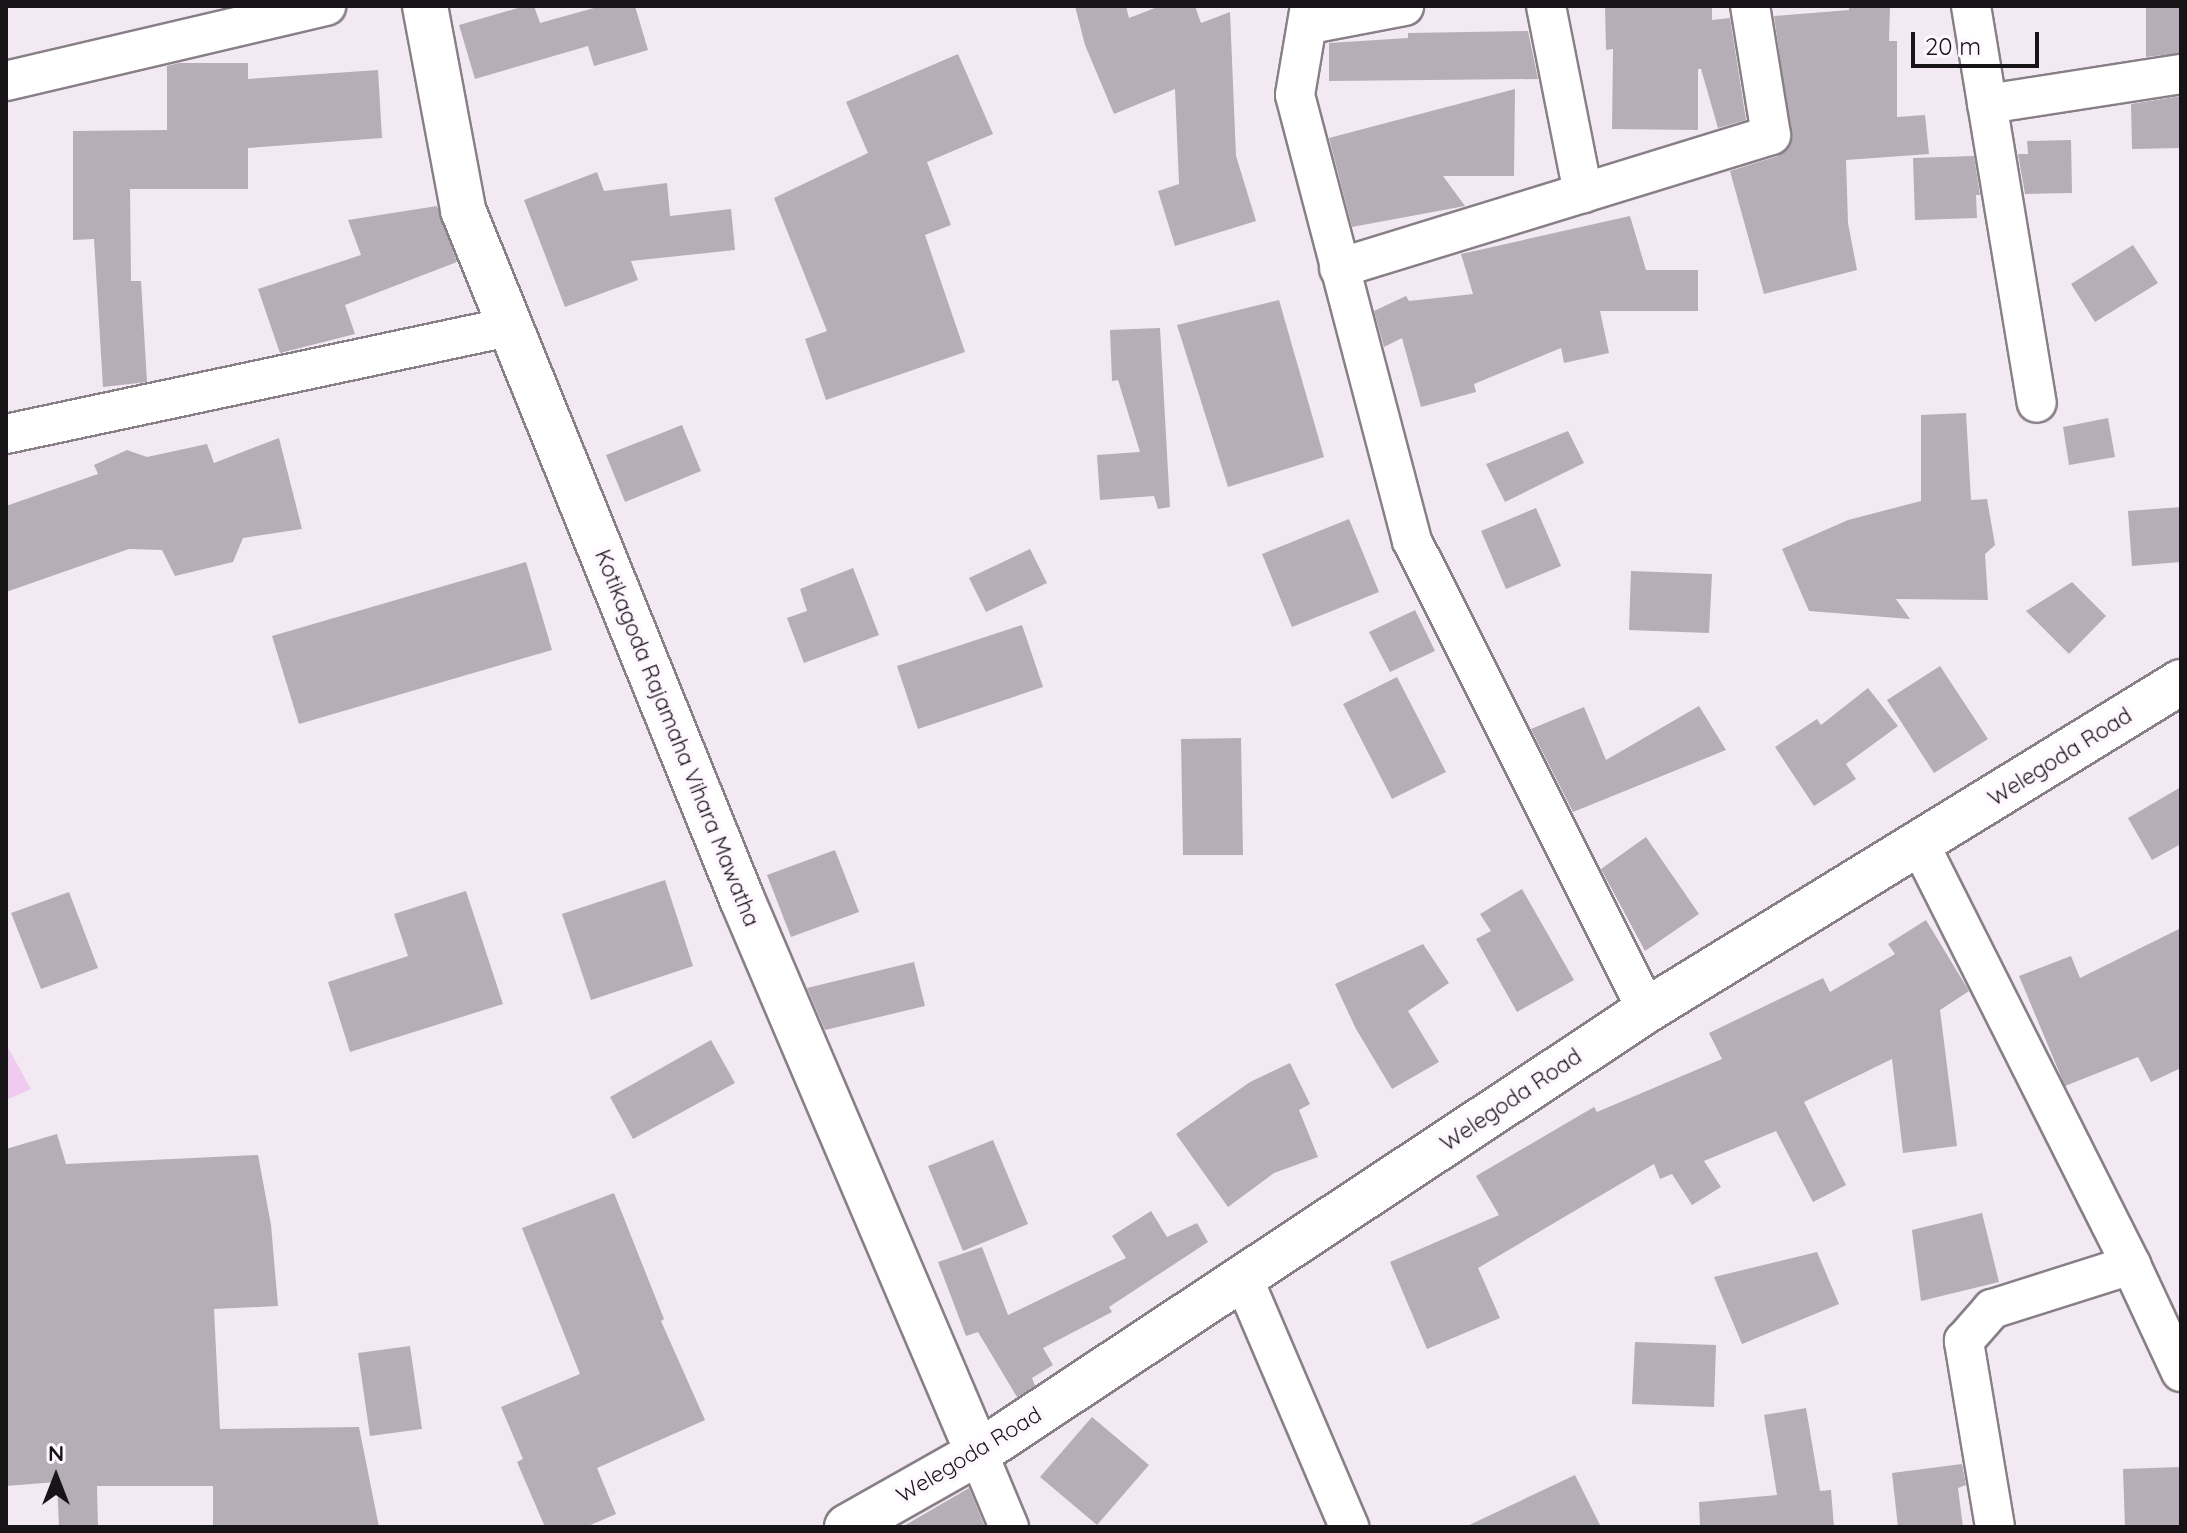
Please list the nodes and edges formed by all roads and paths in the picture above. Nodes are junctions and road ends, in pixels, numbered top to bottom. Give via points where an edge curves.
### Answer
1 (326, 6) edge
2 (425, 6) edge
3 (1404, 6) edge
4 (1546, 6) edge
5 (1750, 6) edge
6 (1971, 6) edge
7 (1310, 15) edge
8 (2181, 74) edge
9 (6, 81) edge
10 (1987, 104) junction
11 (1583, 193) junction
12 (1339, 268) junction
13 (508, 327) junction
14 (2037, 403) dead end
15 (6, 434) edge
16 (2181, 682) edge
17 (1919, 843) junction
18 (1647, 1010) junction
19 (2131, 1265) junction
20 (1243, 1278) junction
21 (2181, 1372) edge
22 (978, 1453) junction
23 (847, 1527) edge
24 (1009, 1527) edge
25 (1349, 1527) edge
26 (1995, 1527) edge

1 - 9 street
2 - 13 street, Kotikagoda Rajamaha Vihara Mawatha via 463,210
3 - 7 street
4 - 11 street
5 - 11 street via 1771,135
6 - 10 street
7 - 12 street via 1295,95
8 - 10 street
10 - 14 street
11 - 12 street
12 - 18 street via 1412,541
13 - 15 street
13 - 22 street, Kotikagoda Rajamaha Vihara Mawatha via 742,899
16 - 17 street, Welegoda Road
17 - 18 street, Welegoda Road
17 - 19 street
18 - 20 street, Welegoda Road
19 - 21 street
19 - 26 street via 1992,1309 1964,1341
20 - 22 street, Welegoda Road
20 - 25 street
22 - 23 street, Welegoda Road
22 - 24 street

